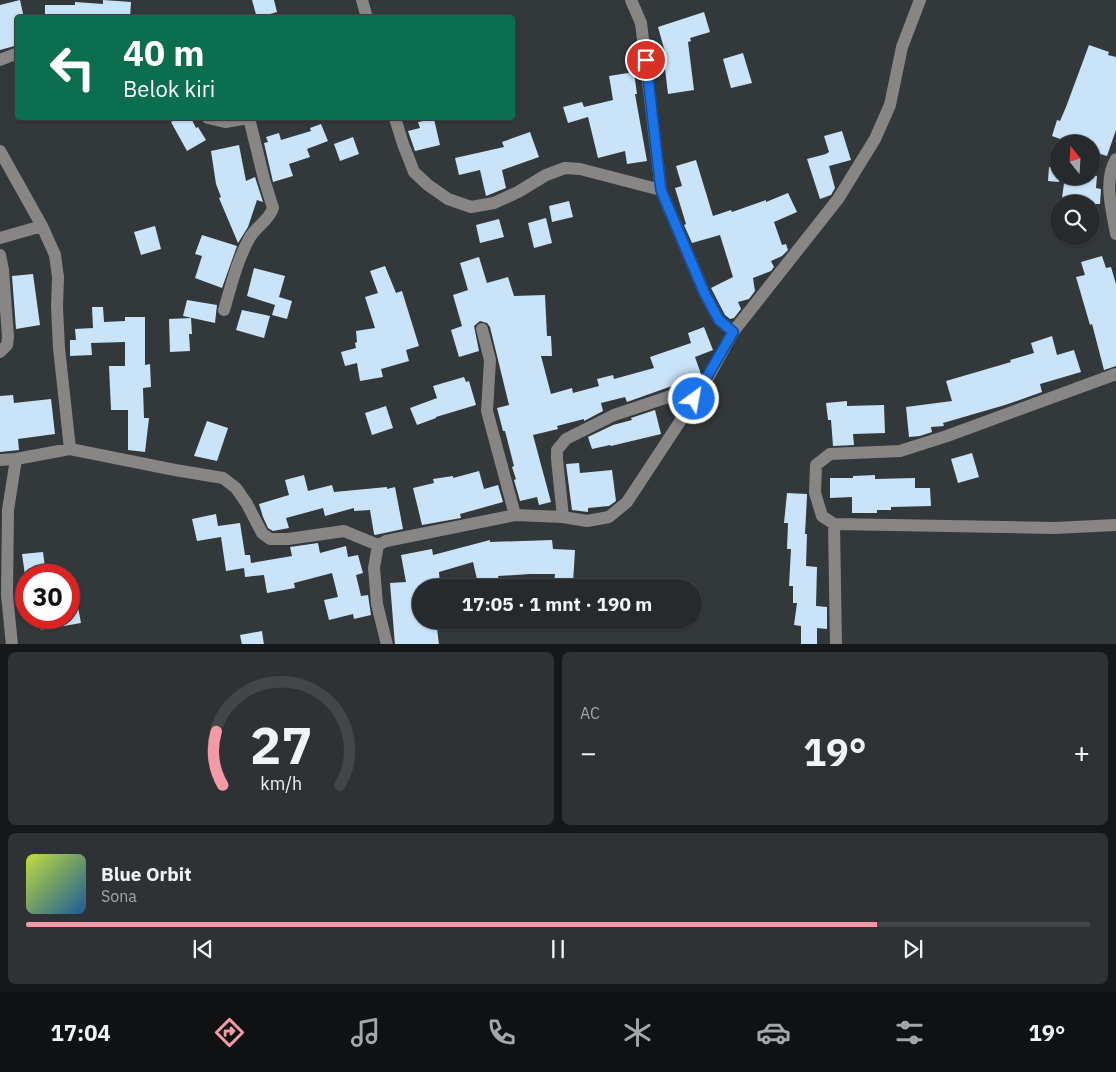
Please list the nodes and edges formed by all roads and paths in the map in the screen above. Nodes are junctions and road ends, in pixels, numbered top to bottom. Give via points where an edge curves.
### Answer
1 (362, 0) edge
2 (631, 0) edge
3 (920, 0) edge
4 (366, 15) edge
5 (15, 55) edge
6 (0, 60) edge
7 (216, 120) edge
8 (237, 120) edge
9 (249, 120) edge
10 (396, 120) edge
11 (0, 151) edge
12 (1116, 159) edge
13 (661, 190) junction
14 (42, 226) junction
15 (1116, 234) edge
16 (0, 238) edge
17 (0, 255) edge
18 (224, 310) dead end
19 (482, 329) dead end
20 (733, 332) junction
21 (0, 352) edge
22 (1116, 374) edge
23 (704, 385) junction
24 (70, 449) junction
25 (16, 459) junction
26 (0, 460) edge
27 (515, 515) junction
28 (563, 517) junction
29 (834, 524) junction
30 (1116, 526) edge
31 (378, 545) junction
32 (12, 644) edge
33 (387, 644) edge
34 (836, 644) edge

1 - 4 street
2 - 13 street via 641,23
3 - 20 street via 902,48 890,105 875,139 838,199
5 - 6 street
7 - 8 street
9 - 18 street via 273,208 250,238
10 - 13 street via 414,172 448,199 471,207 494,203 565,168
11 - 14 street
12 - 15 street via 1109,177
13 - 20 street via 704,292 719,320
14 - 16 street
14 - 24 street via 55,255 58,277 57,325
17 - 21 street via 8,337 7,345
19 - 27 street via 490,360 487,411
20 - 23 street
22 - 29 street via 900,451 830,454 816,465 815,493 822,516
23 - 28 street via 627,502 609,516 587,521
23 - 28 street via 614,415 566,440 558,450 557,459
24 - 25 street
24 - 31 street via 224,478 236,488 262,533 270,539 344,531
25 - 26 street
25 - 32 street via 8,510 7,595
27 - 28 street
27 - 31 street via 439,529
29 - 30 street
29 - 34 street
31 - 33 street via 374,568 377,604

